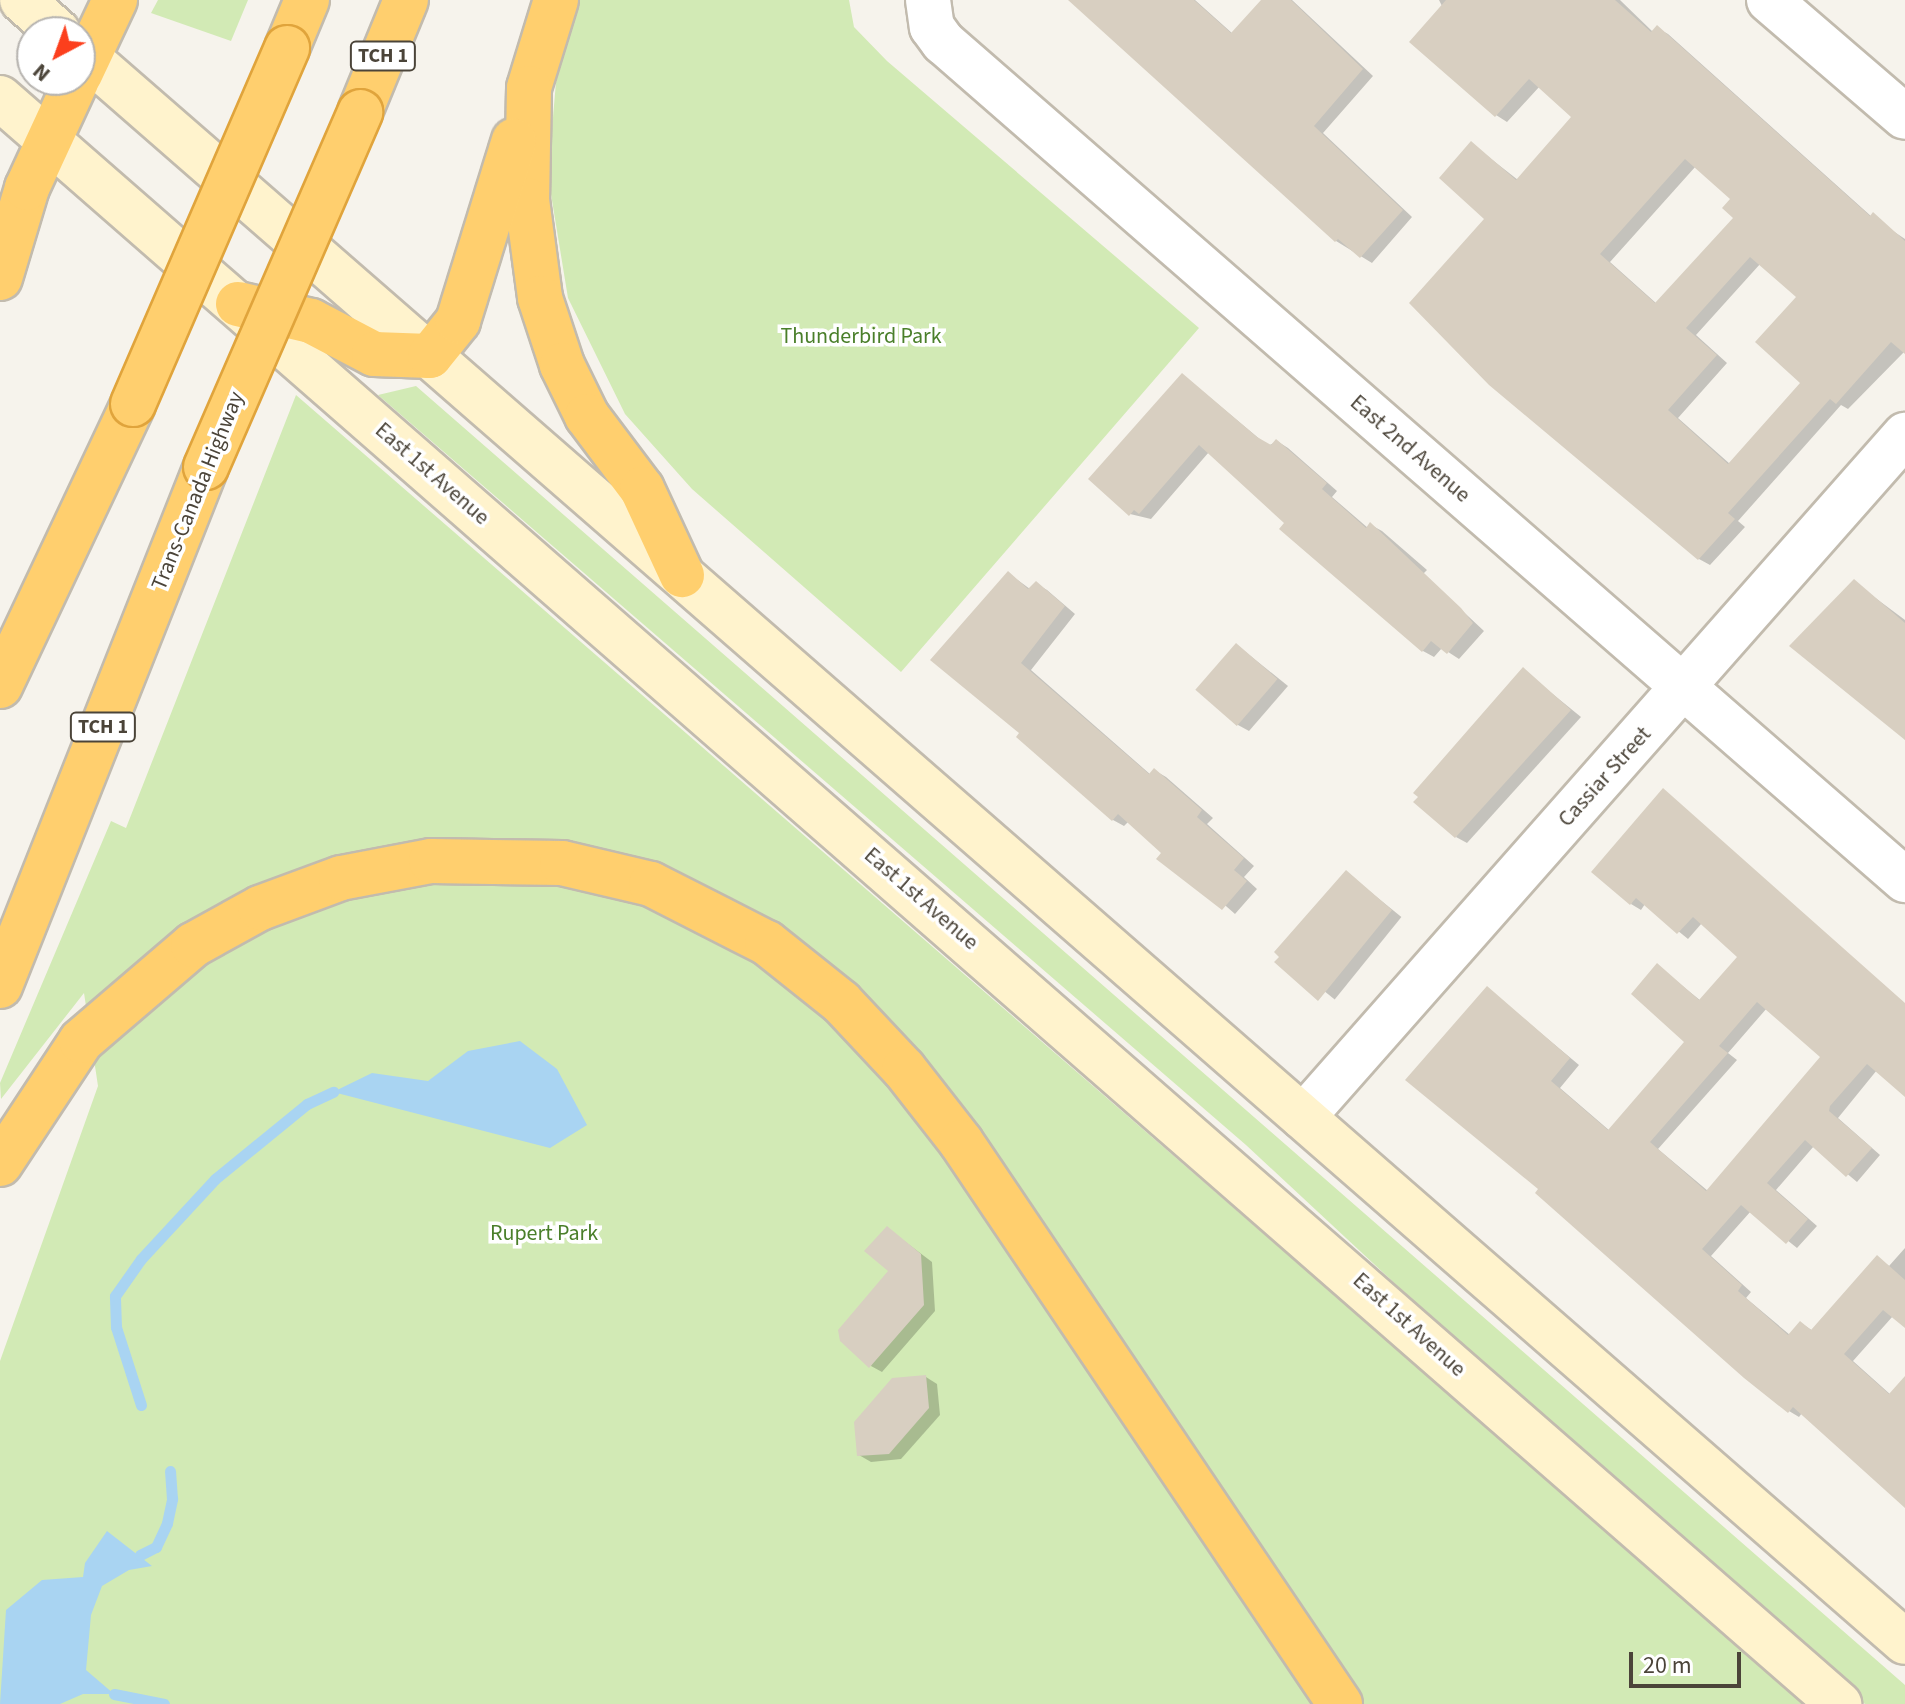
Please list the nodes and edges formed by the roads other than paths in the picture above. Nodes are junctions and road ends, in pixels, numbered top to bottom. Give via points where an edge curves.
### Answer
1 (22, 0) edge
2 (115, 0) edge
3 (307, 0) edge
4 (406, 0) edge
5 (556, 0) edge
6 (1769, 0) edge
7 (928, 4) edge
8 (37, 16) edge
9 (96, 30) edge
10 (96, 75) edge
11 (529, 88) junction
12 (64, 96) edge
13 (0, 98) edge
14 (1905, 117) edge
15 (49, 140) junction
16 (0, 278) edge
17 (238, 304) junction
18 (430, 356) junction
19 (1905, 435) edge
20 (682, 575) junction
21 (0, 686) edge
22 (1684, 688) junction
23 (1905, 880) edge
24 (0, 986) edge
25 (1303, 1117) junction
26 (0, 1164) edge
27 (1905, 1642) edge
28 (1340, 1704) edge
29 (1839, 1704) edge

1 - 8 main road
2 - 9 highway
3 - 21 highway, bridge via 133,404
4 - 24 highway, Trans-Canada Highway / TCH 1, bridge via 206,467
5 - 11 highway
6 - 14 street
7 - 22 street, East 2nd Avenue via 943,42
10 - 18 main road
11 - 18 highway via 458,321
11 - 20 highway via 527,200 540,298 562,365 587,416 642,489
12 - 15 highway
13 - 15 main road, East 1st Avenue
15 - 16 highway via 27,188
15 - 17 main road, East 1st Avenue
17 - 18 highway via 311,321 374,354
17 - 29 main road, East 1st Avenue
18 - 20 main road
19 - 22 street, Cassiar Street
20 - 25 main road
22 - 23 street, East 2nd Avenue
22 - 25 street, Cassiar Street
25 - 27 main road
26 - 28 highway via 81,1041 193,945 260,908 341,878 431,861 562,863 651,884 767,943 841,1002 904,1069 961,1142

